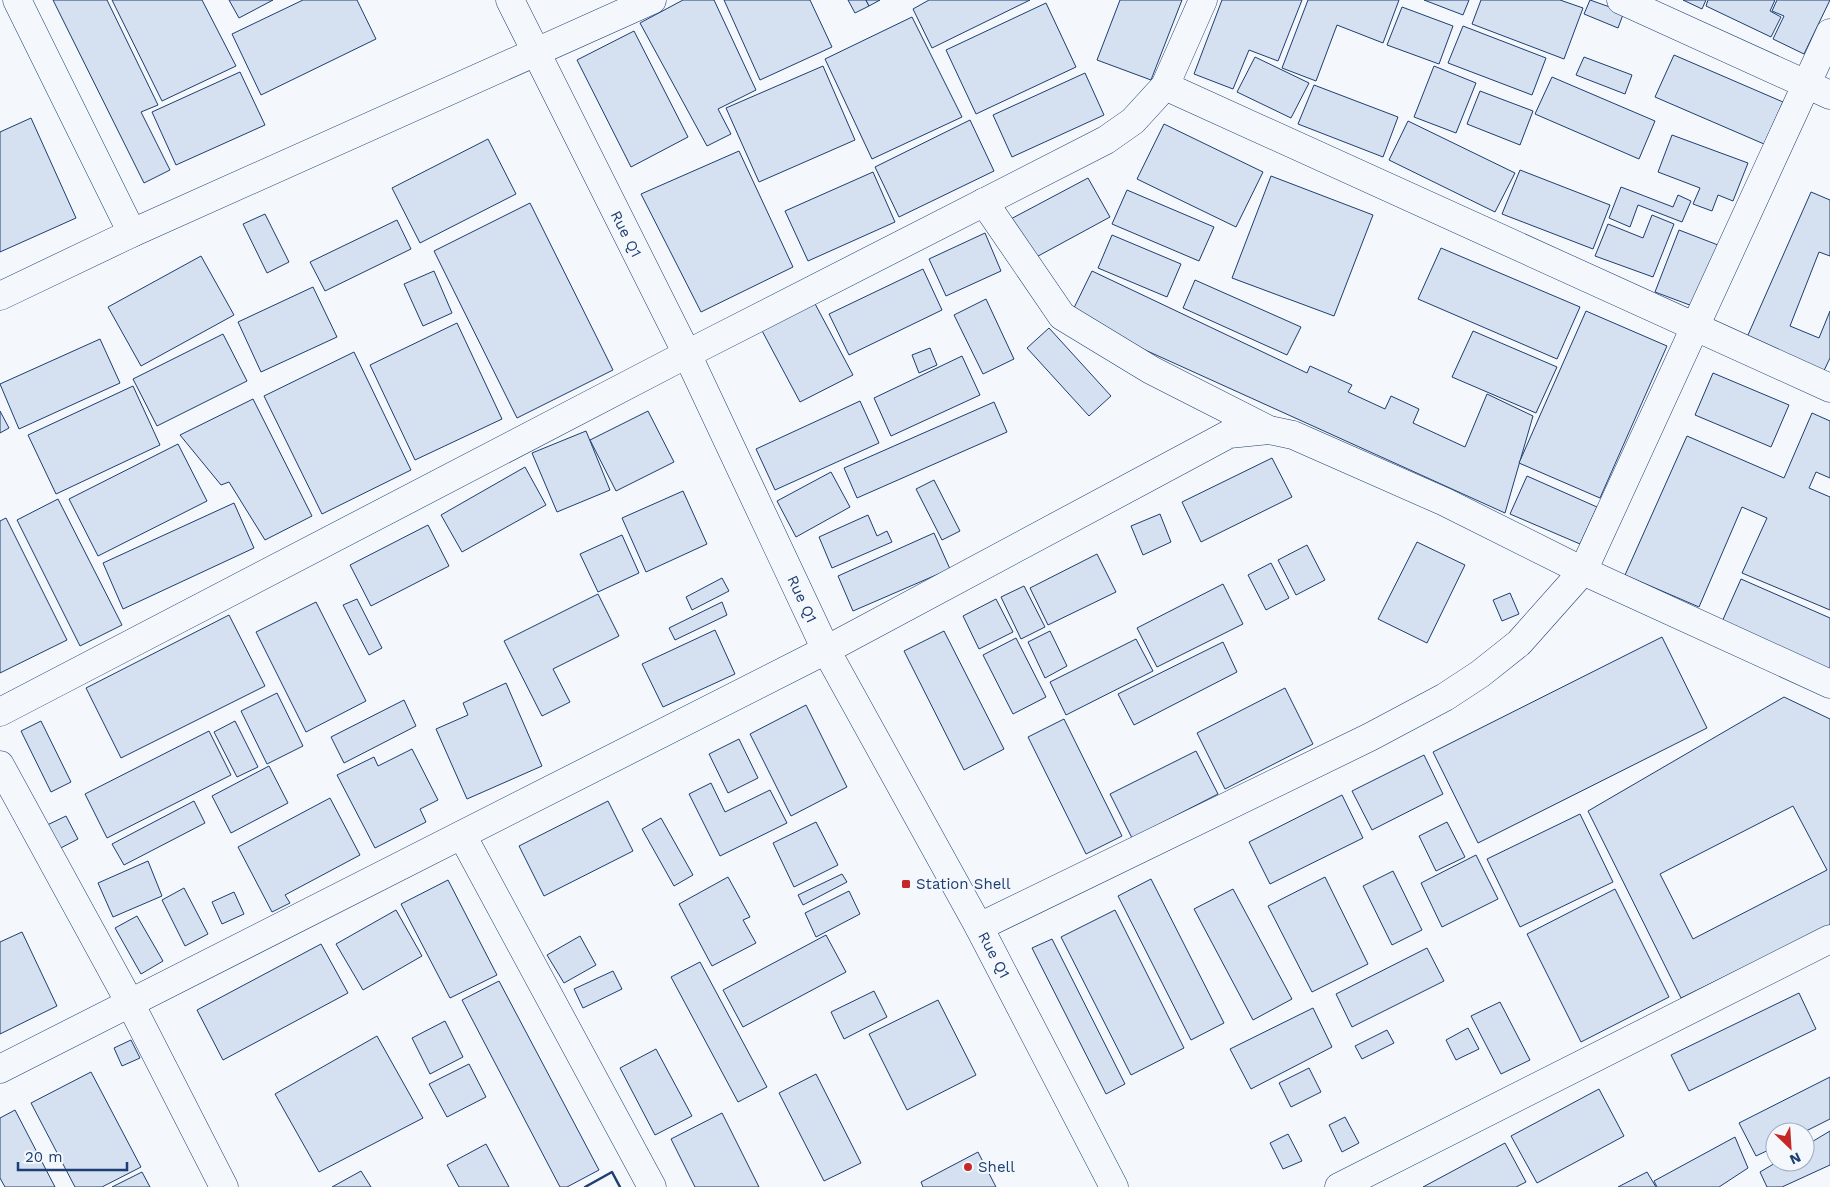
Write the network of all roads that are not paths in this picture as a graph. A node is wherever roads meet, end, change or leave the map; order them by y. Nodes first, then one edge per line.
1 (16, 0) edge
2 (510, 0) edge
3 (652, 0) edge
4 (1203, 0) edge
5 (1621, 0) edge
6 (1830, 33) edge
7 (535, 52) junction
8 (1164, 86) junction
9 (1818, 90) edge
10 (984, 202) junction
11 (132, 233) junction
12 (0, 296) edge
13 (1696, 328) junction
14 (687, 354) junction
15 (1830, 388) edge
16 (1269, 430) junction
17 (1583, 572) junction
18 (826, 650) junction
19 (1830, 684) edge
20 (0, 712) edge
21 (0, 765) edge
22 (462, 836) junction
23 (979, 927) junction
24 (1830, 939) edge
25 (130, 1003) junction
26 (0, 1069) edge
27 (224, 1187) edge
28 (652, 1187) edge
29 (1114, 1187) edge
30 (1339, 1187) edge

1 - 11 street
2 - 7 street, Rue Q1
3 - 7 street
4 - 8 street
5 - 9 street
6 - 9 street
7 - 11 street
7 - 14 street, Rue Q1
8 - 10 street
8 - 13 street
9 - 13 street
10 - 14 street
10 - 16 street
11 - 12 street
13 - 15 street
13 - 17 street
14 - 18 street, Rue Q1
14 - 20 street
16 - 17 street
16 - 18 street
17 - 19 street
17 - 23 street
18 - 22 street
18 - 23 street, Rue Q1
21 - 25 street
22 - 25 street
22 - 28 street
23 - 29 street, Rue Q1
24 - 30 street
25 - 26 street
25 - 27 street

